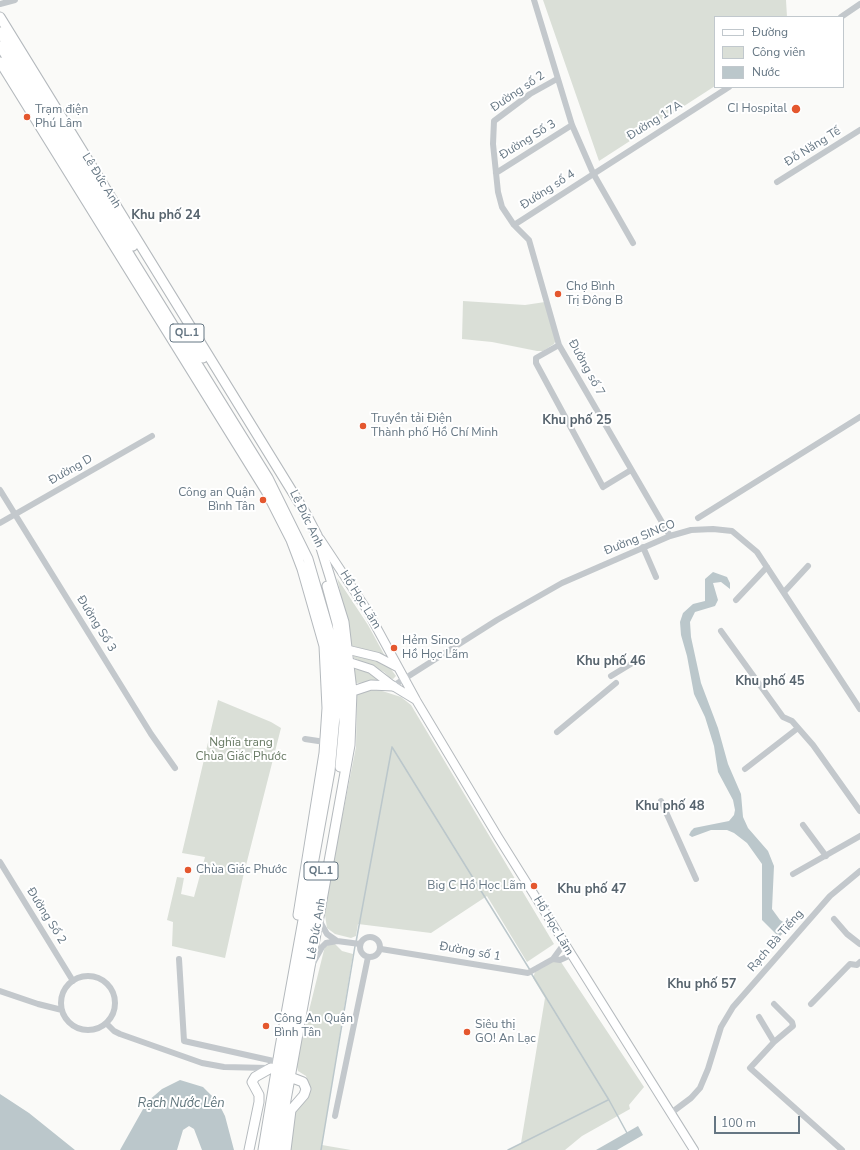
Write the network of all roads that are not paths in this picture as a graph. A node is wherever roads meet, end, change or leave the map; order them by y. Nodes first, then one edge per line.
1 (15, 0) edge
2 (534, 0) edge
3 (0, 4) edge
4 (860, 4) edge
5 (842, 16) edge
6 (0, 17) edge
7 (0, 32) edge
8 (0, 46) edge
9 (0, 62) edge
10 (557, 79) junction
11 (37, 86) junction
12 (727, 88) edge
13 (572, 125) junction
14 (860, 130) edge
15 (496, 173) junction
16 (593, 173) junction
17 (777, 182) dead end
18 (514, 225) junction
19 (633, 243) dead end
20 (560, 345) junction
21 (860, 417) edge
22 (152, 436) dead end
23 (631, 470) junction
24 (0, 490) edge
25 (15, 514) junction
26 (698, 518) dead end
27 (0, 523) edge
28 (308, 528) junction
29 (317, 536) junction
30 (670, 536) junction
31 (643, 548) junction
32 (808, 566) dead end
33 (767, 567) junction
34 (656, 577) dead end
35 (784, 592) junction
36 (736, 600) dead end
37 (722, 631) dead end
38 (336, 647) junction
39 (337, 659) junction
40 (634, 662) dead end
41 (398, 668) junction
42 (612, 676) dead end
43 (405, 677) junction
44 (616, 683) dead end
45 (392, 686) junction
46 (348, 692) junction
47 (416, 700) junction
48 (860, 709) edge
49 (798, 728) junction
50 (557, 732) dead end
51 (305, 739) dead end
52 (325, 742) junction
53 (175, 768) dead end
54 (744, 769) dead end
55 (661, 801) dead end
56 (860, 811) edge
57 (803, 825) dead end
58 (860, 836) edge
59 (826, 856) junction
60 (0, 862) edge
61 (860, 871) edge
62 (793, 874) dead end
63 (860, 875) edge
64 (696, 880) dead end
65 (318, 919) junction
66 (834, 919) dead end
67 (337, 941) junction
68 (360, 944) junction
69 (564, 944) junction
70 (860, 944) edge
71 (380, 949) junction
72 (570, 955) junction
73 (368, 957) junction
74 (179, 959) dead end
75 (553, 959) junction
76 (860, 962) edge
77 (311, 966) junction
78 (294, 969) junction
79 (73, 981) junction
80 (0, 991) edge
81 (774, 1004) dead end
82 (811, 1004) dead end
83 (62, 1010) junction
84 (759, 1017) dead end
85 (106, 1023) junction
86 (774, 1042) junction
87 (275, 1065) junction
88 (290, 1077) junction
89 (277, 1093) junction
90 (671, 1115) junction
91 (335, 1116) dead end
92 (249, 1150) edge
93 (257, 1150) edge
94 (263, 1150) edge
95 (270, 1150) edge
96 (277, 1150) edge
97 (286, 1150) edge
98 (694, 1150) edge
99 (842, 1150) edge

1 - 3 street
2 - 10 street
4 - 5 street
6 - 11 highway, Lê Đức Anh / QL.1
7 - 11 highway, Lê Đức Anh / QL.1
8 - 38 highway, Lê Đức Anh / QL.1
9 - 38 highway, Lê Đức Anh / QL.1
10 - 13 street
10 - 15 street, Đường số 2
11 - 28 highway, Lê Đức Anh / QL.1
11 - 29 highway, Lê Đức Anh / QL.1
12 - 16 street, Đường 17A
13 - 15 street, Đường Số 3
13 - 16 street
14 - 17 street, Đỗ Năng Tế
15 - 18 street, Đường số 7
16 - 18 street, Đường số 4
16 - 19 street
18 - 20 street, Đường số 7
20 - 23 street, Đường số 7
20 - 23 street
21 - 26 street
22 - 25 street, Đường D
23 - 30 street, Đường số 7
24 - 25 street, Đường Số 3
25 - 27 street, Đường D
25 - 53 street, Đường Số 3
28 - 29 highway
28 - 38 highway, Lê Đức Anh / QL.1
29 - 38 highway, Lê Đức Anh / QL.1
29 - 41 main road, Hồ Học Lãm
30 - 31 street, Đường SINCO
30 - 33 street, Đường SINCO
31 - 34 street
31 - 43 street, Đường SINCO
32 - 35 street
33 - 35 street, Đường SINCO
33 - 36 street
35 - 48 street, Đường SINCO
37 - 49 street
38 - 39 highway, Lê Đức Anh / QL.1
38 - 39 highway, Lê Đức Anh / QL.1
38 - 41 main road, Hồ Học Lãm
39 - 45 main road, Hồ Học Lãm
39 - 46 highway, Lê Đức Anh / QL.1
39 - 52 highway, Lê Đức Anh / QL.1
39 - 78 highway, Lê Đức Anh / QL.1
40 - 42 street
41 - 43 main road, Hồ Học Lãm
43 - 45 street, Đường SINCO
43 - 47 main road, Hồ Học Lãm
44 - 50 street
45 - 46 highway
45 - 47 main road, Hồ Học Lãm
46 - 65 highway, Lê Đức Anh / QL.1
46 - 89 highway, Lê Đức Anh / QL.1
47 - 69 main road, Hồ Học Lãm
49 - 54 street
49 - 56 street
51 - 52 street
52 - 78 highway, Lê Đức Anh / QL.1
55 - 64 street
57 - 59 street
58 - 59 street
59 - 62 street
60 - 79 street, Đường Số 2
61 - 90 street, Rạch Bà Tiếng
63 - 90 street, Rạch Bà Tiếng
65 - 67 street
65 - 77 highway, Lê Đức Anh / QL.1
66 - 70 street
67 - 68 street
67 - 77 street
68 - 71 street
68 - 73 street
69 - 72 main road, Hồ Học Lãm
69 - 75 street, Đường số 1
71 - 73 street
71 - 75 street, Đường số 1
72 - 75 street, Đường số 1
72 - 90 main road, Hồ Học Lãm
73 - 91 street
74 - 87 street
76 - 82 street
77 - 88 highway, Lê Đức Anh / QL.1
78 - 87 highway, Lê Đức Anh / QL.1
79 - 83 street
79 - 85 street
80 - 83 street
81 - 86 street
83 - 85 street
84 - 86 street
85 - 87 street
86 - 99 street
87 - 89 highway, Lê Đức Anh / QL.1
87 - 92 highway
88 - 89 highway, Lê Đức Anh / QL.1
88 - 97 highway
89 - 93 highway, QL.1
89 - 94 highway, QL.1
89 - 95 highway, QL.1
89 - 96 highway, QL.1
90 - 98 main road, Hồ Học Lãm

